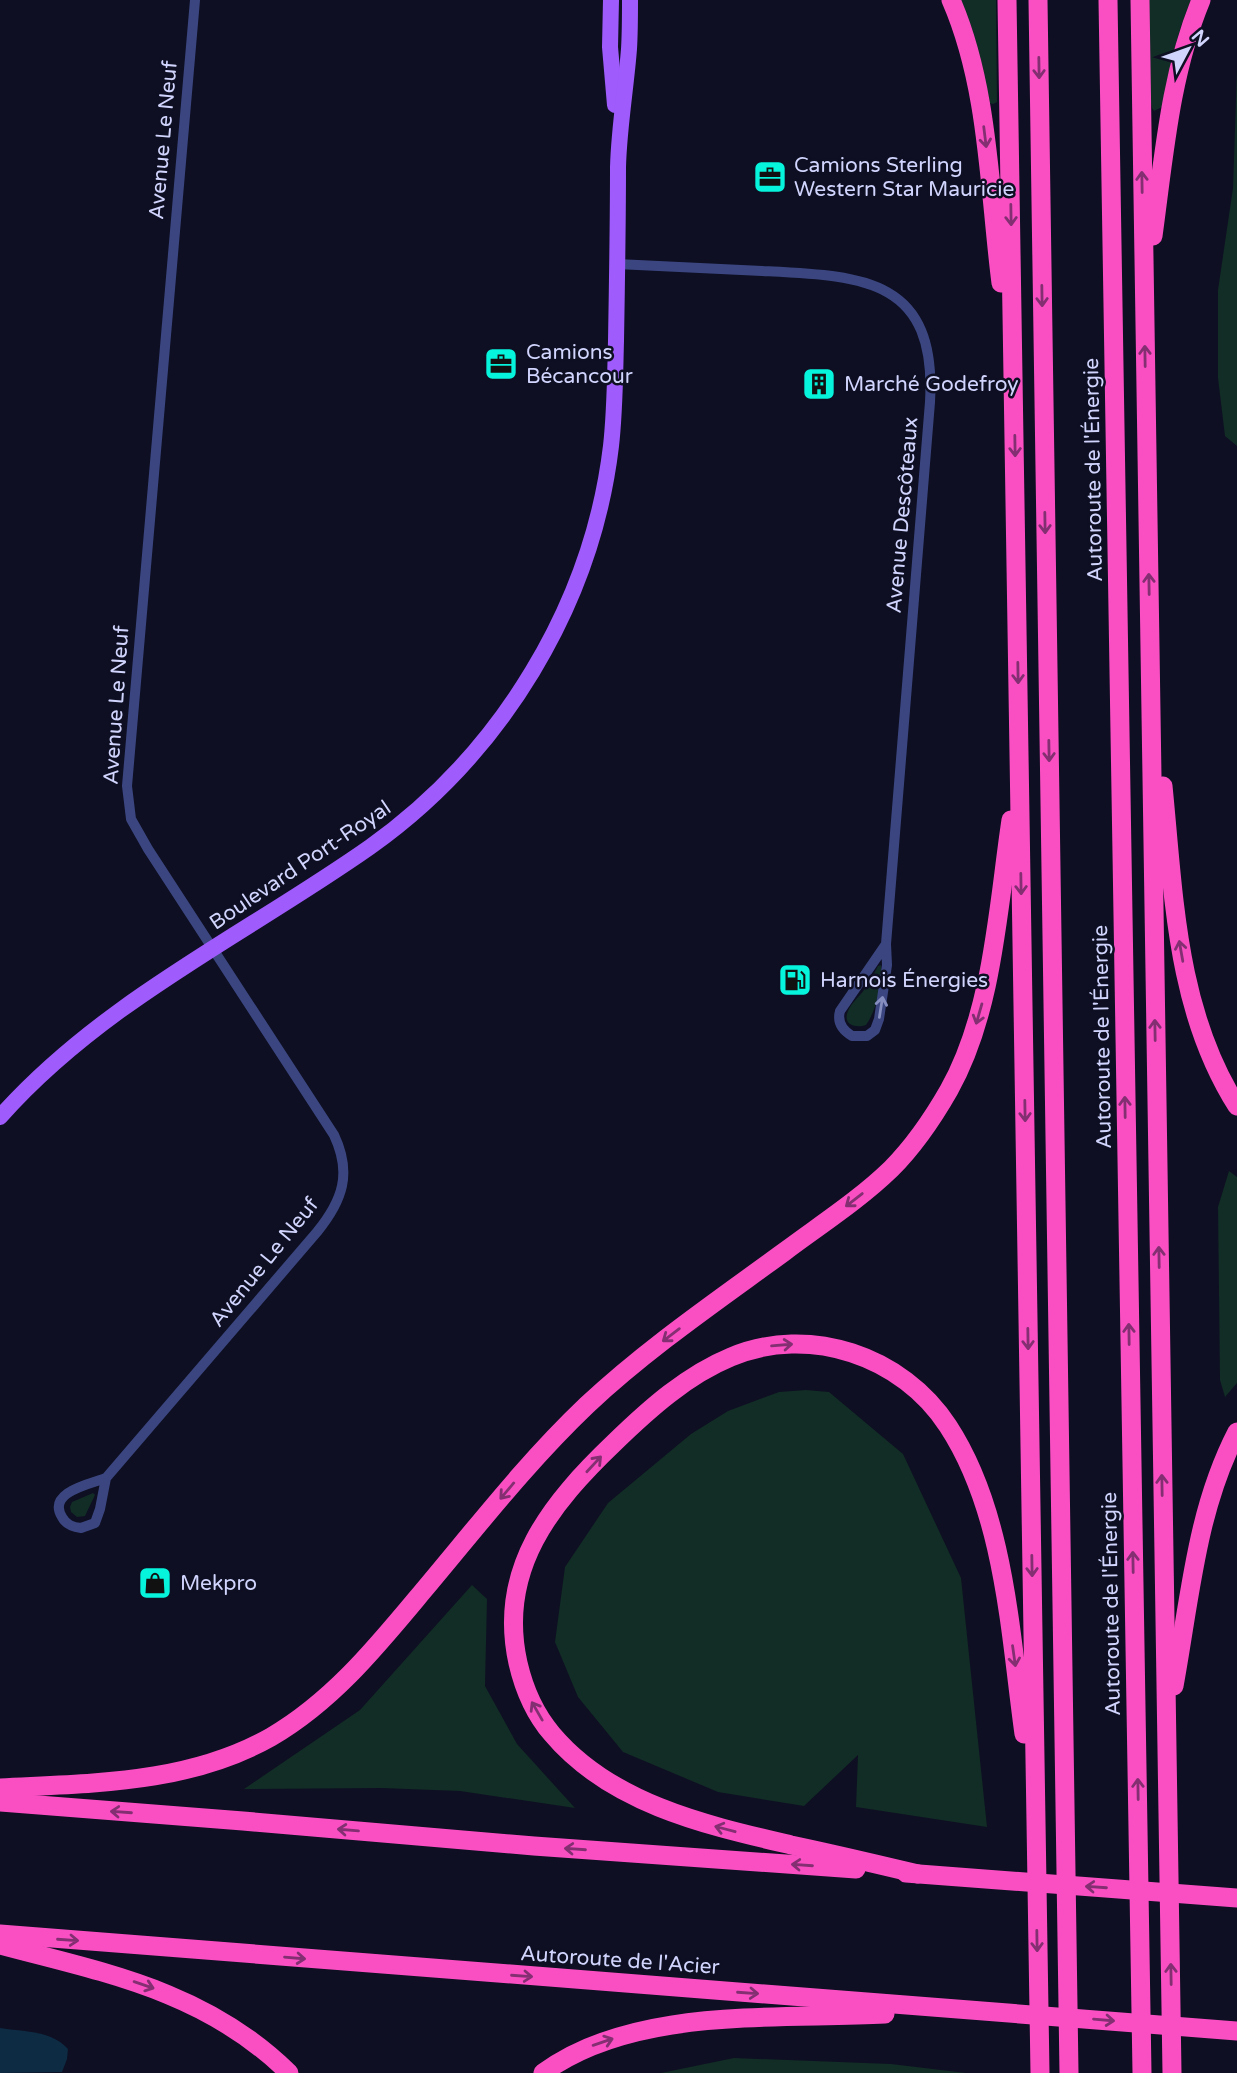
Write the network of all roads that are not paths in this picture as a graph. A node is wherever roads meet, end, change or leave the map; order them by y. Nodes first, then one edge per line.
1 (195, 0) edge
2 (611, 0) edge
3 (630, 0) edge
4 (951, 0) edge
5 (1007, 0) edge
6 (1038, 0) edge
7 (1108, 0) edge
8 (1140, 0) edge
9 (1200, 0) edge
10 (619, 142) junction
11 (617, 264) junction
12 (1144, 299) junction
13 (1014, 378) junction
14 (1150, 652) junction
15 (1019, 767) junction
16 (886, 944) junction
17 (213, 948) junction
18 (1237, 1106) edge
19 (0, 1117) edge
20 (1237, 1432) edge
21 (106, 1478) junction
22 (1166, 1725) junction
23 (0, 1788) edge
24 (0, 1802) edge
25 (1035, 1816) junction
26 (918, 1874) junction
27 (1237, 1898) edge
28 (0, 1934) edge
29 (0, 1945) edge
30 (962, 2009) junction
31 (1237, 2031) edge
32 (1040, 2065) edge
33 (1069, 2066) edge
34 (1142, 2069) edge
35 (1172, 2070) edge
36 (289, 2073) edge
37 (543, 2073) edge

1 - 17 street, Avenue Le Neuf
2 - 10 main road, Boulevard Port-Royal
3 - 10 main road, Boulevard Port-Royal
4 -> 13 highway
5 -> 13 highway
6 -> 33 highway
34 -> 7 highway, Autoroute de l'Énergie
12 -> 8 highway
9 - 12 highway
10 - 11 main road, Boulevard Port-Royal
11 - 16 street, Avenue Descôteaux
11 - 17 main road, Boulevard Port-Royal
14 -> 12 highway
13 -> 15 highway
18 -> 14 highway
22 -> 14 highway
15 -> 23 highway
15 -> 25 highway
16 -> 16 street, Avenue Descôteaux
17 - 19 main road, Boulevard Port-Royal
17 - 21 street, Avenue Le Neuf
20 - 22 highway
21 - 21 street, Avenue Le Neuf
35 -> 22 highway
26 -> 24 highway
26 -> 25 highway
25 -> 32 highway
27 -> 26 highway
28 -> 30 highway, Autoroute de l'Acier
29 -> 36 highway
30 -> 31 highway, Autoroute de l'Acier
37 -> 30 highway

